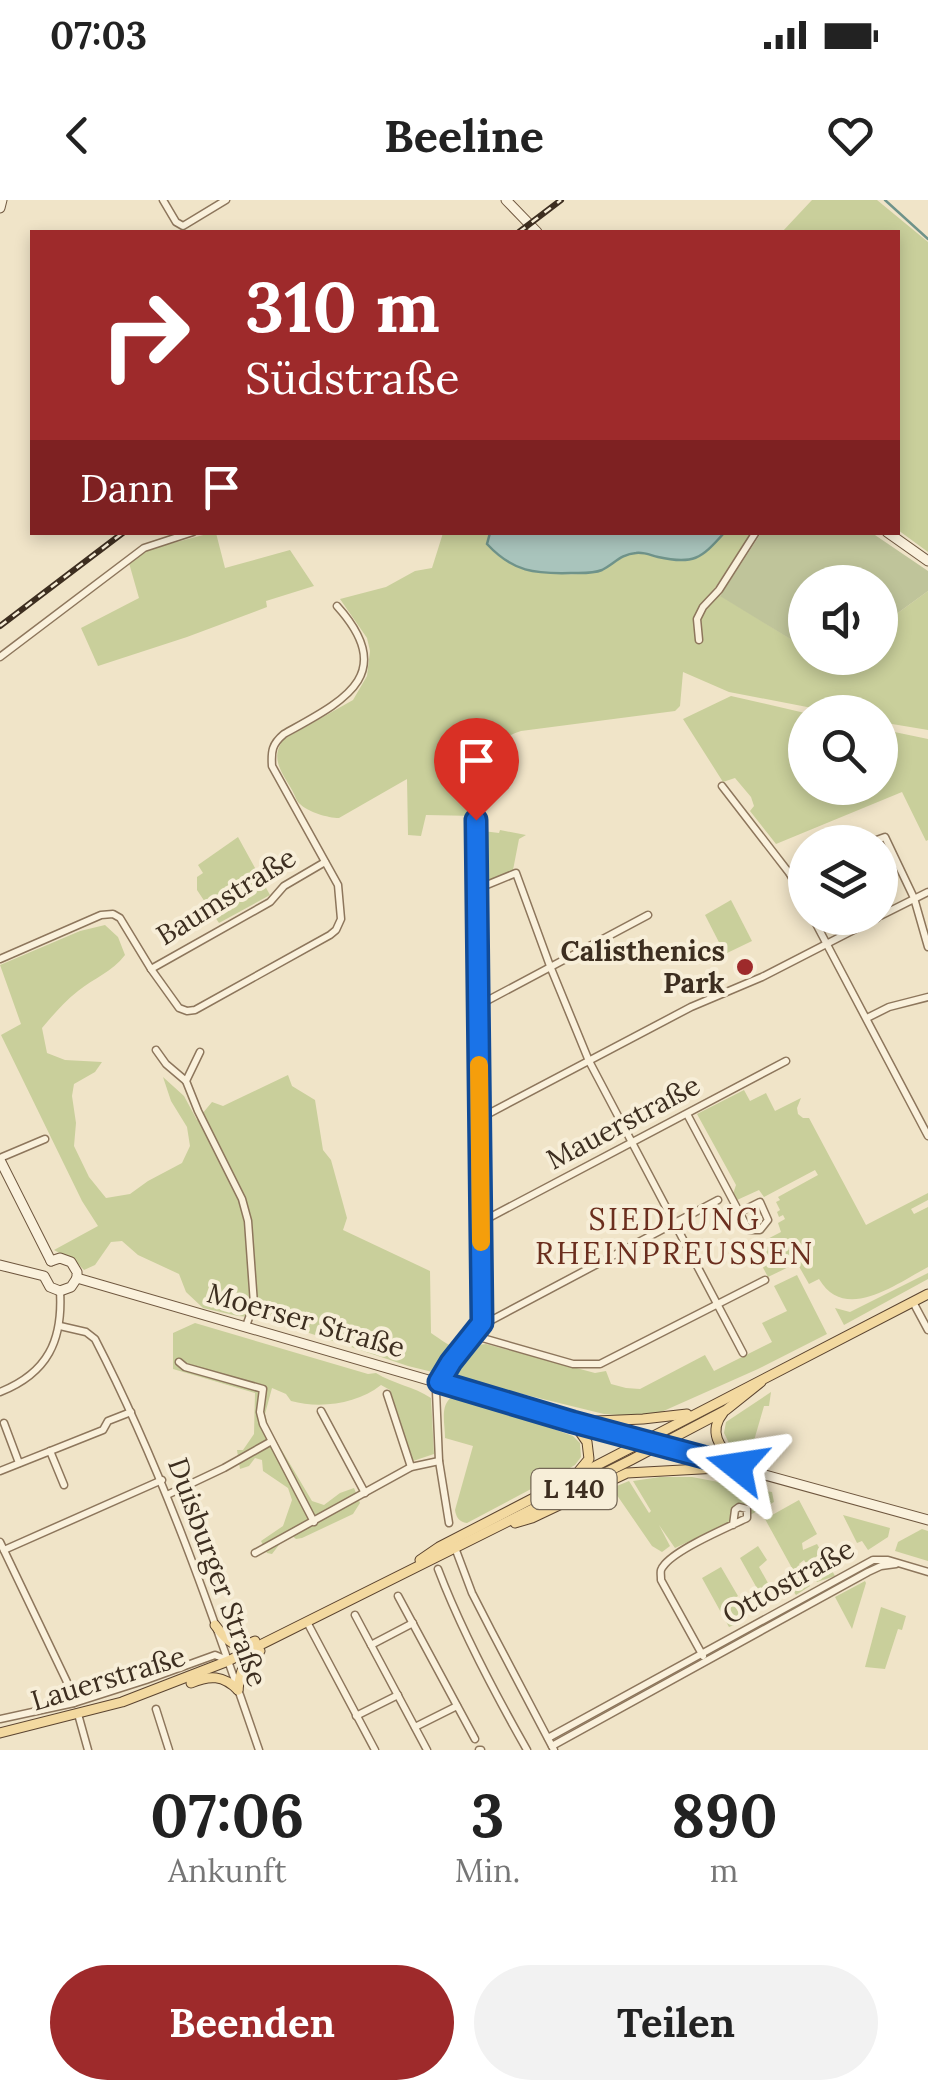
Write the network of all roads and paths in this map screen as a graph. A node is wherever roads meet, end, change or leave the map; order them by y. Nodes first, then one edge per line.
1 (2, 200) edge
2 (163, 200) edge
3 (226, 200) edge
4 (506, 200) edge
5 (0, 208) edge
6 (535, 230) edge
7 (184, 535) edge
8 (754, 535) edge
9 (891, 535) edge
10 (928, 561) edge
11 (337, 606) dead end
12 (699, 640) dead end
13 (0, 657) edge
14 (722, 786) dead end
15 (476, 816) dead end
16 (325, 862) junction
17 (898, 863) edge
18 (788, 871) edge
19 (477, 889) junction
20 (928, 892) edge
21 (914, 898) junction
22 (898, 907) edge
23 (648, 915) dead end
24 (821, 935) edge
25 (844, 935) edge
26 (826, 944) junction
27 (928, 947) edge
28 (0, 959) edge
29 (550, 966) junction
30 (151, 969) junction
31 (928, 997) edge
32 (479, 1005) junction
33 (867, 1018) junction
34 (156, 1050) dead end
35 (200, 1052) dead end
36 (589, 1061) junction
37 (786, 1062) dead end
38 (186, 1081) junction
39 (480, 1114) junction
40 (687, 1114) junction
41 (928, 1136) edge
42 (44, 1138) dead end
43 (632, 1142) junction
44 (0, 1159) edge
45 (718, 1200) dead end
46 (740, 1212) junction
47 (481, 1222) junction
48 (675, 1224) junction
49 (51, 1261) junction
50 (0, 1264) edge
51 (44, 1276) junction
52 (77, 1278) junction
53 (765, 1280) dead end
54 (60, 1291) junction
55 (928, 1294) edge
56 (913, 1302) junction
57 (717, 1305) junction
58 (482, 1323) junction
59 (60, 1326) junction
60 (246, 1326) junction
61 (928, 1330) edge
62 (472, 1335) junction
63 (743, 1354) dead end
64 (179, 1362) dead end
65 (439, 1382) junction
66 (760, 1382) junction
67 (0, 1392) edge
68 (387, 1394) dead end
69 (726, 1410) junction
70 (321, 1411) dead end
71 (131, 1412) junction
72 (695, 1413) junction
73 (573, 1422) junction
74 (4, 1423) dead end
75 (642, 1440) junction
76 (270, 1442) junction
77 (659, 1445) junction
78 (50, 1452) junction
79 (439, 1461) junction
80 (19, 1464) junction
81 (737, 1466) junction
82 (411, 1467) junction
83 (0, 1471) edge
84 (162, 1480) junction
85 (566, 1482) junction
86 (64, 1485) dead end
87 (364, 1493) junction
88 (167, 1495) junction
89 (928, 1520) edge
90 (314, 1522) junction
91 (450, 1524) dead end
92 (732, 1525) dead end
93 (488, 1532) junction
94 (0, 1542) edge
95 (454, 1544) junction
96 (4, 1550) junction
97 (256, 1553) dead end
98 (438, 1569) dead end
99 (928, 1572) edge
100 (398, 1596) dead end
101 (355, 1616) dead end
102 (307, 1622) junction
103 (413, 1623) junction
104 (215, 1625) junction
105 (290, 1630) junction
106 (371, 1645) junction
107 (214, 1655) junction
108 (703, 1658) junction
109 (228, 1660) junction
110 (164, 1687) junction
111 (238, 1690) junction
112 (398, 1695) junction
113 (74, 1703) junction
114 (457, 1706) junction
115 (156, 1709) dead end
116 (78, 1714) junction
117 (356, 1716) junction
118 (0, 1718) edge
119 (415, 1727) junction
120 (0, 1733) edge
121 (548, 1738) junction
122 (478, 1746) edge
123 (553, 1748) edge
124 (88, 1750) edge
125 (170, 1750) edge
126 (259, 1750) edge
127 (374, 1750) edge
128 (427, 1750) edge
129 (526, 1750) edge

1 - 5 main road
2 - 3 street
4 - 6 main road
7 - 13 street
8 - 12 street
9 - 10 main road
11 - 16 street, Baumstraße
14 - 18 street
15 - 19 street
16 - 30 street, Baumstraße
16 - 30 street, Baumstraße
17 - 21 street
19 - 29 street
19 - 32 street
20 - 21 street
21 - 22 street
21 - 27 street
23 - 29 street
24 - 26 street
25 - 26 street
26 - 33 street
26 - 36 street
28 - 30 street, Baumstraße
29 - 32 street
29 - 36 street
31 - 33 street
32 - 39 street
33 - 41 street
34 - 38 street
35 - 38 street
36 - 39 street
36 - 43 street
37 - 40 street, Mauerstraße
38 - 60 street
39 - 47 street
40 - 43 street, Mauerstraße
40 - 46 street
42 - 44 street
43 - 47 street, Mauerstraße
43 - 48 street
44 - 49 main road
45 - 48 street
46 - 46 street
47 - 58 street
48 - 57 street
48 - 58 street
49 - 51 main road
49 - 52 main road, Moerser Straße
50 - 51 main road
51 - 54 main road
52 - 54 main road
52 - 60 main road, Moerser Straße
53 - 57 street
54 - 59 street
55 - 56 main road, L 140
56 - 61 street
56 - 66 main road, L 140
57 - 62 street
57 - 63 street
58 - 62 street
59 - 67 street
59 - 71 street, Duisburger Straße
60 - 65 main road, Moerser Straße
62 - 65 street
64 - 76 street
65 - 73 main road, Moerser Straße
65 - 79 street
66 - 69 main road, L 140
66 - 72 main road, L 140
68 - 82 street
69 - 77 main road, L 140
69 - 81 main road
70 - 87 street
71 - 78 street
71 - 84 street, Duisburger Straße
72 - 73 main road
72 - 75 main road, L 140
73 - 75 main road, Moerser Straße
73 - 85 main road
74 - 80 street
75 - 77 main road, Moerser Straße
75 - 85 main road, Lauerstraße / L 140
76 - 88 street
76 - 90 street
77 - 81 main road, Moerser Straße
77 - 93 main road, Lauerstraße / L 140
78 - 80 street
78 - 86 street
79 - 82 street
79 - 91 street
80 - 83 street
81 - 89 main road, Moerser Straße
81 - 93 main road
82 - 87 street
84 - 88 street, Duisburger Straße
84 - 96 street
85 - 95 main road, Lauerstraße / L 140
87 - 90 street
88 - 104 street, Duisburger Straße
90 - 97 street
92 - 108 street, Ottostraße
93 - 95 main road, Lauerstraße / L 140
94 - 96 street
95 - 102 main road, Lauerstraße / L 140
95 - 121 street
96 - 113 street
98 - 129 street
99 - 108 street, Ottostraße
100 - 103 street
101 - 106 street
102 - 105 main road, Lauerstraße / L 140
102 - 117 street
103 - 106 street
103 - 114 street
104 - 105 main road
104 - 107 street, Lauerstraße
104 - 109 street, Duisburger Straße
105 - 109 main road, Lauerstraße / L 140
105 - 111 main road
106 - 112 street
107 - 109 street, Lauerstraße
107 - 113 street, Lauerstraße
108 - 121 street, Ottostraße
108 - 123 street, Ottostraße
109 - 110 main road, Lauerstraße / L 140
109 - 111 street, Duisburger Straße
110 - 111 main road
110 - 116 main road, Lauerstraße / L 140
111 - 126 street, Duisburger Straße
112 - 117 street
112 - 119 street
113 - 118 street, Lauerstraße
114 - 119 street
114 - 122 street
115 - 125 street
116 - 120 main road, Lauerstraße / L 140
116 - 124 street
117 - 127 street
119 - 128 street
121 - 123 street

